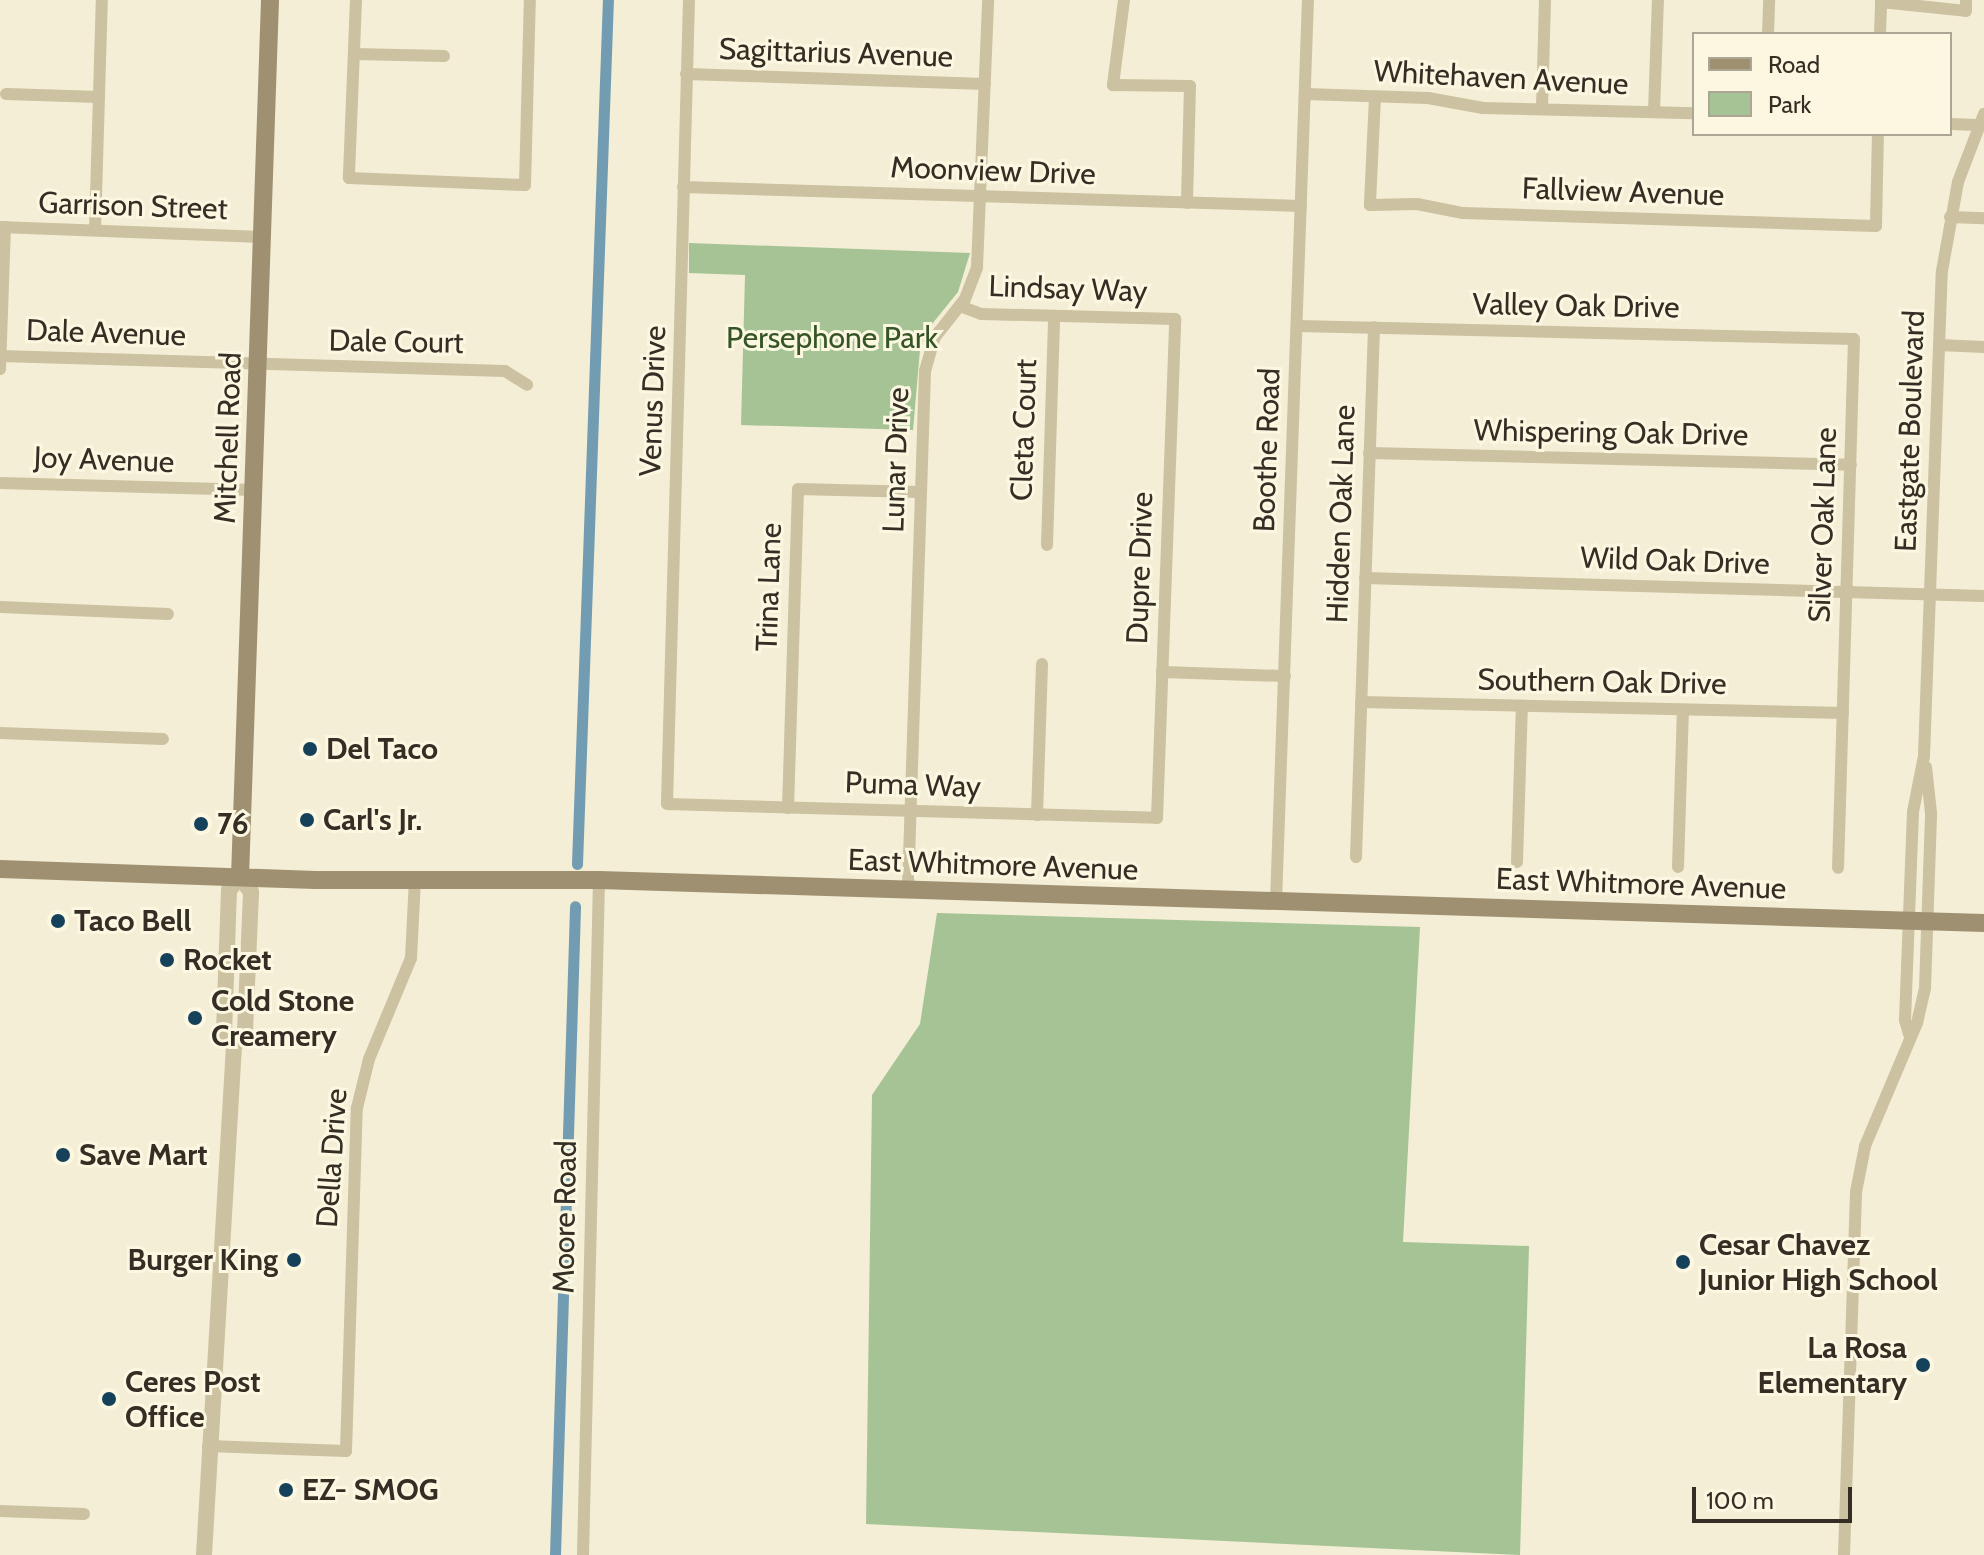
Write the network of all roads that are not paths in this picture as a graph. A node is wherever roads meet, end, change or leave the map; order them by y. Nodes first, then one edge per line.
1 (102, 0) edge
2 (270, 0) edge
3 (356, 0) edge
4 (530, 0) edge
5 (689, 0) edge
6 (988, 0) edge
7 (1124, 0) edge
8 (1308, 0) edge
9 (1545, 0) edge
10 (1658, 0) edge
11 (1769, 0) edge
12 (1966, 5) edge
13 (1768, 32) edge
14 (1880, 32) edge
15 (354, 54) junction
16 (444, 56) dead end
17 (686, 74) junction
18 (985, 84) junction
19 (6, 94) dead end
20 (1305, 94) junction
21 (99, 97) junction
22 (1375, 97) junction
23 (1542, 108) junction
24 (1654, 112) junction
25 (1692, 113) edge
26 (1981, 119) edge
27 (1952, 124) edge
28 (1878, 136) edge
29 (683, 187) junction
30 (981, 197) junction
31 (1187, 203) junction
32 (1301, 206) junction
33 (1950, 217) junction
34 (1984, 218) edge
35 (2, 227) edge
36 (95, 230) junction
37 (263, 237) junction
38 (960, 306) junction
39 (1054, 316) junction
40 (1175, 319) joint
41 (1297, 326) junction
42 (1374, 327) junction
43 (1854, 339) joint
44 (1939, 345) junction
45 (1984, 347) edge
46 (0, 356) edge
47 (259, 364) junction
48 (0, 369) edge
49 (527, 385) dead end
50 (1369, 453) junction
51 (1851, 465) junction
52 (0, 483) edge
53 (255, 490) junction
54 (920, 492) junction
55 (1047, 545) dead end
56 (1365, 578) junction
57 (1847, 592) junction
58 (1931, 594) junction
59 (1984, 596) edge
60 (0, 607) edge
61 (168, 614) dead end
62 (1042, 664) dead end
63 (1162, 672) junction
64 (1285, 676) junction
65 (1361, 702) junction
66 (1522, 706) junction
67 (1683, 710) junction
68 (1843, 713) junction
69 (0, 733) edge
70 (163, 739) dead end
71 (667, 804) joint
72 (788, 808) junction
73 (910, 811) junction
74 (1037, 815) junction
75 (1157, 818) joint
76 (1356, 857) dead end
77 (1517, 862) dead end
78 (1678, 867) dead end
79 (1838, 868) dead end
80 (0, 869) edge
81 (240, 877) junction
82 (415, 878) junction
83 (599, 880) junction
84 (908, 889) junction
85 (1276, 902) junction
86 (1919, 921) junction
87 (1984, 923) edge
88 (208, 1446) junction
89 (0, 1511) edge
90 (84, 1514) dead end
91 (204, 1555) edge
92 (583, 1555) edge
93 (1844, 1555) edge

1 - 21 street
2 - 37 main road, Mitchell Road
3 - 15 street
4 - 15 street
5 - 17 street, Venus Drive
6 - 18 street, Lunar Drive
7 - 31 street
8 - 20 street, Boothe Road
9 - 23 street
10 - 24 street
11 - 13 street
12 - 14 street
15 - 16 street
17 - 18 street, Sagittarius Avenue
17 - 29 street, Venus Drive
18 - 30 street, Lunar Drive
19 - 21 street
20 - 22 street, Whitehaven Avenue
20 - 32 street, Boothe Road
21 - 36 street
22 - 23 street, Whitehaven Avenue
22 - 28 street, Fallview Avenue
23 - 24 street, Whitehaven Avenue
24 - 25 street, Whitehaven Avenue
26 - 27 street
26 - 33 street, Eastgate Boulevard
29 - 30 street, Moonview Drive
29 - 71 street, Venus Drive
30 - 31 street, Moonview Drive
30 - 38 street, Lunar Drive
31 - 32 street, Moonview Drive
32 - 41 street, Boothe Road
33 - 34 street
33 - 44 street, Eastgate Boulevard
35 - 36 street, Garrison Street
35 - 46 street
36 - 37 street, Garrison Street
37 - 47 main road, Mitchell Road
38 - 39 street, Lindsay Way
38 - 54 street, Lunar Drive
39 - 40 street, Lindsay Way
39 - 55 street, Cleta Court
40 - 63 street, Dupre Drive
41 - 42 street, Valley Oak Drive
41 - 64 street, Boothe Road
42 - 43 street, Valley Oak Drive
42 - 50 street, Hidden Oak Lane
43 - 51 street, Silver Oak Lane
44 - 45 street
44 - 58 street, Eastgate Boulevard
46 - 47 street, Dale Avenue
46 - 48 street
47 - 49 street, Dale Court
47 - 53 main road, Mitchell Road
50 - 51 street, Whispering Oak Drive
50 - 56 street, Hidden Oak Lane
51 - 57 street, Silver Oak Lane
52 - 53 street, Joy Avenue
53 - 81 main road, Mitchell Road
54 - 72 street, Trina Lane
54 - 73 street, Lunar Drive
56 - 57 street, Wild Oak Drive
56 - 65 street, Hidden Oak Lane
57 - 58 street, Wild Oak Drive
57 - 68 street, Silver Oak Lane
58 - 59 street, Wild Oak Drive
58 - 86 street, Eastgate Boulevard
60 - 61 street
62 - 74 street
63 - 64 street
63 - 75 street, Dupre Drive
64 - 85 street, Boothe Road
65 - 66 street, Southern Oak Drive
65 - 76 street, Hidden Oak Lane
66 - 67 street, Southern Oak Drive
66 - 77 street
67 - 68 street, Southern Oak Drive
67 - 78 street
68 - 79 street, Silver Oak Lane
69 - 70 street
71 - 72 street, Puma Way
72 - 73 street, Puma Way
73 - 74 street, Puma Way
73 - 84 street, Lunar Drive
74 - 75 street, Puma Way
80 - 81 main road, East Whitmore Avenue
81 - 82 main road, East Whitmore Avenue
81 - 88 street, Mitchell Road
82 - 83 main road, East Whitmore Avenue
82 - 88 street, Della Drive
83 - 84 main road, East Whitmore Avenue
83 - 92 street, Moore Road
84 - 85 main road, East Whitmore Avenue
85 - 86 main road, East Whitmore Avenue
86 - 87 main road, East Whitmore Avenue
86 - 93 street, Eastgate Boulevard
88 - 91 street, Mitchell Road
89 - 90 street

